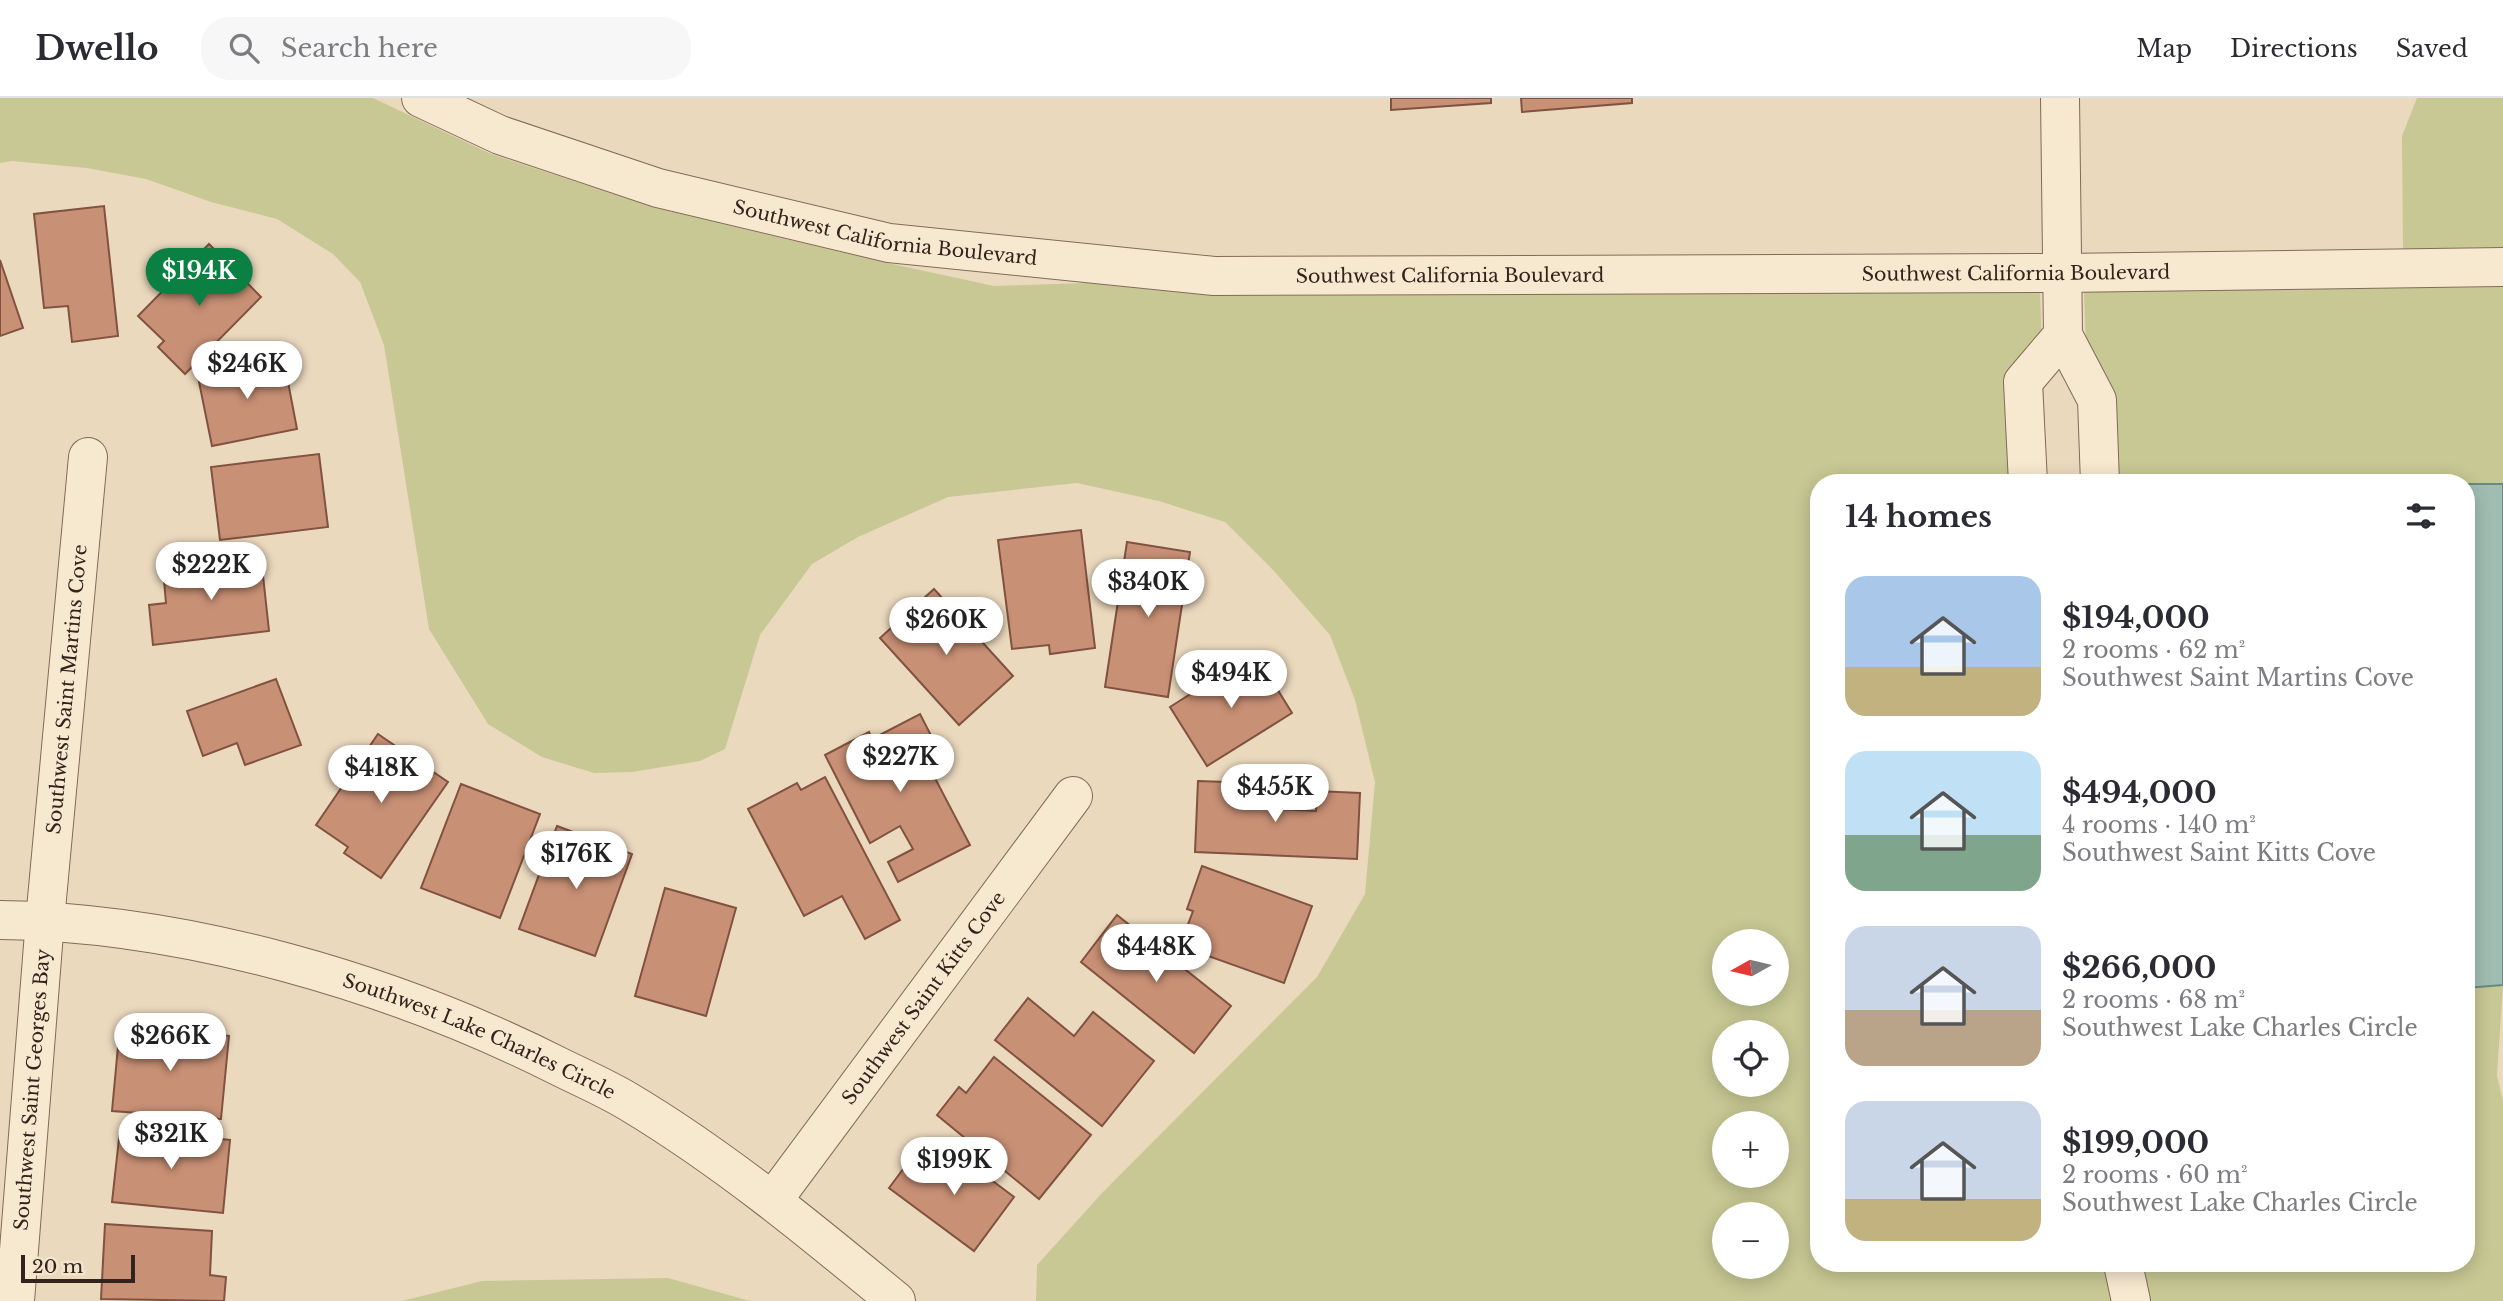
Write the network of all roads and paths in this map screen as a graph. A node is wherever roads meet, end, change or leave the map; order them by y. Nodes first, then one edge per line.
1 (421, 98) edge
2 (2060, 98) edge
3 (2503, 267) edge
4 (2061, 273) junction
5 (2063, 335) junction
6 (88, 457) dead end
7 (2028, 474) edge
8 (2100, 474) edge
9 (1073, 796) dead end
10 (0, 920) edge
11 (45, 920) junction
12 (773, 1200) junction
13 (2125, 1272) edge
14 (15, 1301) edge
15 (896, 1301) edge
16 (2131, 1301) edge

1 - 4 street, Southwest California Boulevard
2 - 4 street
3 - 4 street, Southwest California Boulevard
4 - 5 street
5 - 7 street
5 - 8 street
6 - 11 street, Southwest Saint Martins Cove
9 - 12 street, Southwest Saint Kitts Cove
10 - 11 street, Southwest Lake Charles Circle
11 - 12 street, Southwest Lake Charles Circle
11 - 14 street, Southwest Saint Georges Bay
12 - 15 street, Southwest Lake Charles Circle
13 - 16 street

